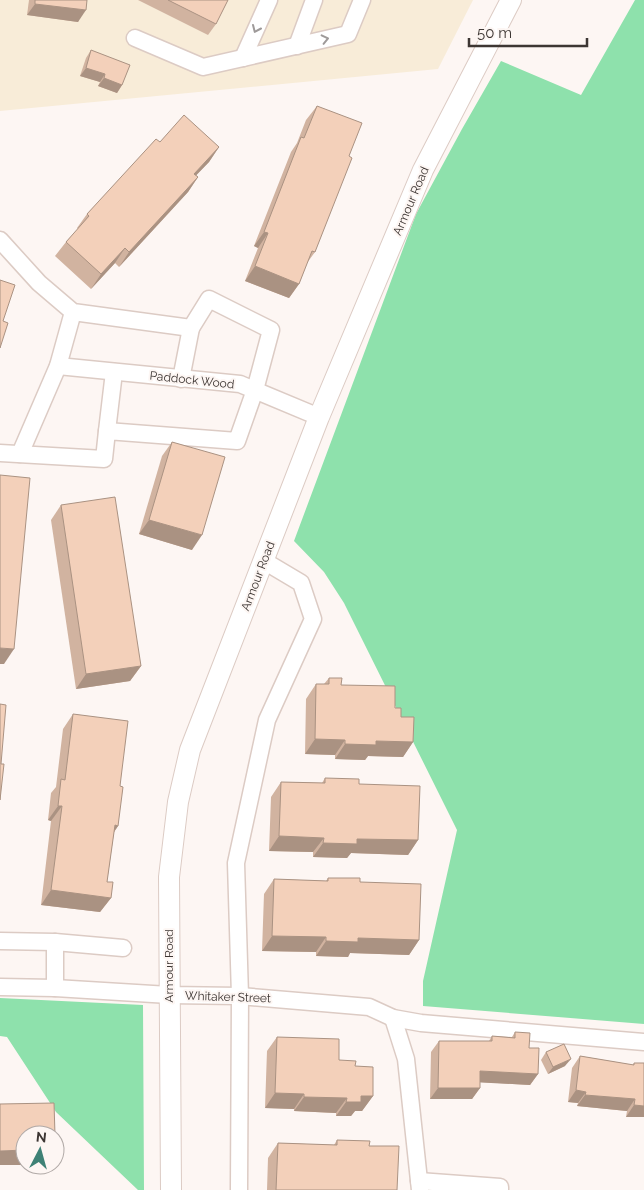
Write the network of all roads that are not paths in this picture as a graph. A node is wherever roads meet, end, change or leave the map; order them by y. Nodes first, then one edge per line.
1 (268, 0) edge
2 (314, 0) edge
3 (362, 0) edge
4 (511, 0) edge
5 (135, 38) dead end
6 (297, 46) junction
7 (243, 58) junction
8 (0, 240) edge
9 (73, 312) junction
10 (191, 328) junction
11 (58, 366) junction
12 (114, 372) junction
13 (180, 379) junction
14 (254, 390) junction
15 (319, 417) junction
16 (107, 431) junction
17 (0, 453) edge
18 (20, 454) junction
19 (264, 561) junction
20 (0, 941) edge
21 (54, 942) junction
22 (123, 948) dead end
23 (0, 986) edge
24 (55, 988) junction
25 (169, 996) junction
26 (240, 996) junction
27 (393, 1018) junction
28 (644, 1042) edge
29 (419, 1185) edge
30 (171, 1190) edge
31 (239, 1190) edge
32 (500, 1190) edge

1 -> 7 street
2 - 6 street
6 -> 3 street
4 - 15 main road, Armour Road
5 - 7 street
6 - 7 street
8 - 9 street
9 - 10 street
9 - 11 street
10 - 13 street
10 - 14 street
11 - 12 street, Paddock Wood
11 - 18 street
12 - 13 street, Paddock Wood
12 - 16 street
13 - 14 street, Paddock Wood
14 - 15 street, Paddock Wood
14 - 16 street
15 - 19 main road, Armour Road
16 - 18 street
17 - 18 street
19 - 25 main road, Armour Road
19 - 26 street
20 - 21 street
21 - 22 street
21 - 24 street
23 - 24 street, Whitaker Street
24 - 25 street, Whitaker Street
25 - 26 street, Whitaker Street
25 - 30 main road, Armour Road
26 - 27 street, Whitaker Street
26 - 31 street
27 - 28 street, Whitaker Street
27 - 29 street
29 - 32 street

